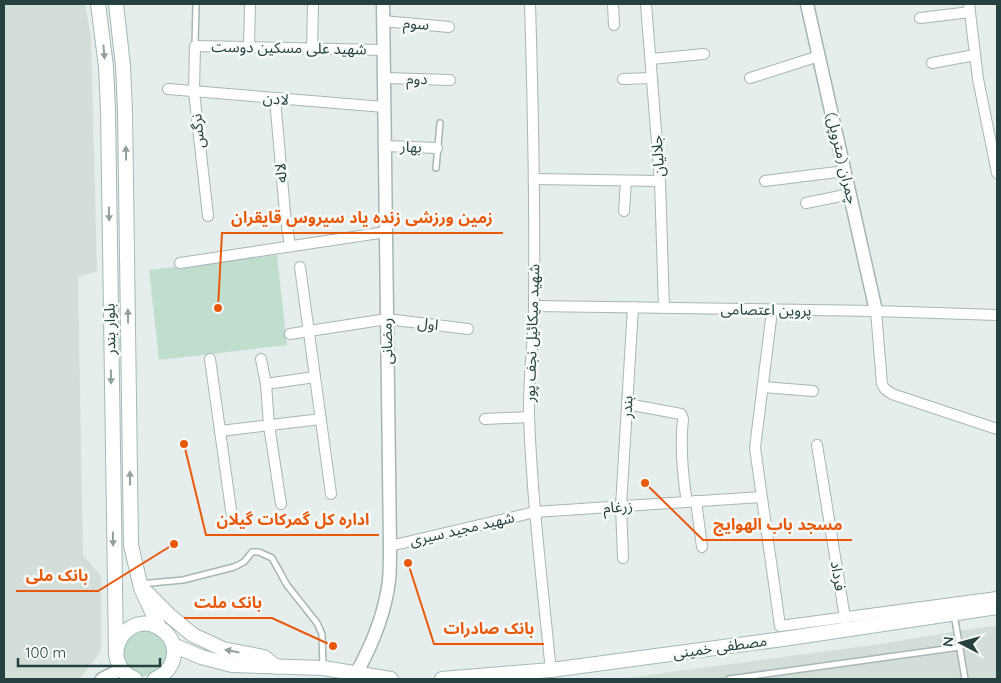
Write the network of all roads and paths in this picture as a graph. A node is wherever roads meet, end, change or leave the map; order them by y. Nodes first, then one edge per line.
1 (98, 4) edge
2 (116, 4) edge
3 (196, 4) edge
4 (250, 4) edge
5 (382, 4) edge
6 (530, 4) edge
7 (613, 4) edge
8 (646, 4) edge
9 (807, 4) edge
10 (313, 5) edge
11 (969, 8) edge
12 (920, 18) dead end
13 (383, 22) junction
14 (614, 25) dead end
15 (449, 27) dead end
16 (195, 46) junction
17 (249, 48) junction
18 (312, 49) junction
19 (383, 50) junction
20 (704, 54) dead end
21 (975, 54) junction
22 (819, 56) junction
23 (651, 59) junction
24 (932, 63) dead end
25 (384, 78) junction
26 (652, 78) junction
27 (750, 78) dead end
28 (623, 79) dead end
29 (450, 80) dead end
30 (168, 89) dead end
31 (194, 92) junction
32 (275, 99) junction
33 (384, 107) junction
34 (440, 123) dead end
35 (385, 146) junction
36 (437, 148) junction
37 (436, 168) dead end
38 (845, 171) junction
39 (997, 173) edge
40 (535, 179) junction
41 (626, 181) junction
42 (765, 181) dead end
43 (660, 182) junction
44 (850, 194) junction
45 (806, 203) dead end
46 (624, 211) dead end
47 (208, 216) dead end
48 (386, 232) junction
49 (290, 246) junction
50 (180, 263) dead end
51 (300, 267) dead end
52 (110, 287) junction
53 (127, 287) junction
54 (534, 306) junction
55 (633, 308) junction
56 (664, 308) junction
57 (772, 311) junction
58 (876, 312) junction
59 (997, 315) edge
60 (387, 319) junction
61 (468, 329) dead end
62 (308, 331) junction
63 (290, 334) dead end
64 (210, 359) dead end
65 (262, 359) dead end
66 (315, 377) junction
67 (266, 384) junction
68 (764, 387) junction
69 (814, 391) dead end
70 (627, 404) junction
71 (529, 417) junction
72 (321, 419) junction
73 (485, 419) dead end
74 (269, 425) junction
75 (997, 430) edge
76 (220, 431) junction
77 (817, 446) dead end
78 (331, 494) dead end
79 (761, 497) junction
80 (692, 502) junction
81 (282, 504) dead end
82 (621, 506) junction
83 (535, 512) junction
84 (232, 517) dead end
85 (390, 546) junction
86 (702, 547) dead end
87 (623, 558) dead end
88 (141, 586) junction
89 (997, 597) edge
90 (997, 608) edge
91 (997, 614) edge
92 (845, 618) junction
93 (955, 620) junction
94 (159, 627) junction
95 (173, 644) junction
96 (960, 647) junction
97 (116, 654) junction
98 (550, 662) dead end
99 (277, 667) junction
100 (323, 668) junction
101 (126, 676) edge
102 (356, 676) edge
103 (102, 679) edge
104 (155, 679) edge
105 (391, 679) edge
106 (442, 679) edge
107 (545, 679) edge
108 (729, 679) edge
109 (965, 679) edge

1 -> 52 main road, بلوار بندر
53 -> 2 main road, بلوار بندر
3 - 16 lane
4 - 17 street
5 - 13 street, رمضانی
6 - 40 street, شهید میکائیل نجف پور
7 - 14 street
8 - 23 street, جلالیان
9 - 22 street, چمران (متروپل)
10 - 18 street
11 - 12 street
11 - 21 street
13 - 15 street, سوم
13 - 19 street, رمضانی
16 - 17 street, شهید علی مسکین دوست
16 - 31 street, نرگس
17 - 18 street, شهید علی مسکین دوست
18 - 19 street, شهید علی مسکین دوست
19 - 25 street, رمضانی
20 - 23 street
21 - 24 street
21 - 39 street
22 - 27 street
22 - 38 street, چمران (متروپل)
23 - 26 street, جلالیان
25 - 29 street, دوم
25 - 33 street, رمضانی
26 - 28 street
26 - 43 street, جلالیان
30 - 31 street, لادن
31 - 32 street, لادن
31 - 47 street, نرگس
32 - 33 street, لادن
32 - 49 street, لاله
33 - 35 street, رمضانی
34 - 36 lane
35 - 36 street, بهار
35 - 48 street, رمضانی
36 - 37 lane
38 - 42 street
38 - 44 street, چمران (متروپل)
40 - 41 street
40 - 54 street, شهید میکائیل نجف پور
41 - 43 street
41 - 46 street
43 - 56 street, جلالیان
44 - 45 street
44 - 58 street, چمران (متروپل)
48 - 49 street
48 - 60 street, رمضانی
49 - 50 street
51 - 62 street
52 - 53 main road
52 -> 97 main road, بلوار بندر
88 -> 53 main road, بلوار بندر
54 - 55 street, پروین اعتصامی
54 - 71 street, شهید میکائیل نجف پور
55 - 56 street, پروین اعتصامی
55 - 70 street, بندر
56 - 57 street, پروین اعتصامی
57 - 58 street, پروین اعتصامی
57 - 68 street
58 - 59 street, پروین اعتصامی
58 - 75 street
60 - 61 street, اول
60 - 62 street, اول
60 - 85 street, رمضانی
62 - 63 street, اول
62 - 66 street
64 - 76 street
65 - 67 street
66 - 67 street
66 - 72 street
67 - 74 street
68 - 69 street
68 - 79 street
70 - 80 street
70 - 82 street, بندر
71 - 73 street
71 - 83 street, شهید میکائیل نجف پور
72 - 74 street
72 - 78 street
74 - 76 street
74 - 81 street
76 - 84 street
77 - 92 street, فرداد
79 - 80 street, زرغام
79 - 92 street
80 - 82 street, زرغام
80 - 86 street
82 - 83 street, زرغام
82 - 87 street, بندر
83 - 85 street, شهید مجید سیری
83 - 98 street, شهید میکائیل نجف پور
85 - 102 street, رمضانی
88 - 94 main road, بلوار بندر
99 -> 88 main road
88 - 100 lane
89 - 92 street
90 - 106 main road, مصطفی خمینی
91 - 93 main road, مصطفی خمینی
93 - 96 lane
93 - 107 main road, مصطفی خمینی
94 - 95 main road, بلوار بندر
94 - 97 main road
95 - 99 main road
95 - 104 main road
96 - 108 lane
96 - 109 lane
97 - 101 main road
99 - 100 main road
100 - 102 main road
101 - 103 street
102 - 105 main road

